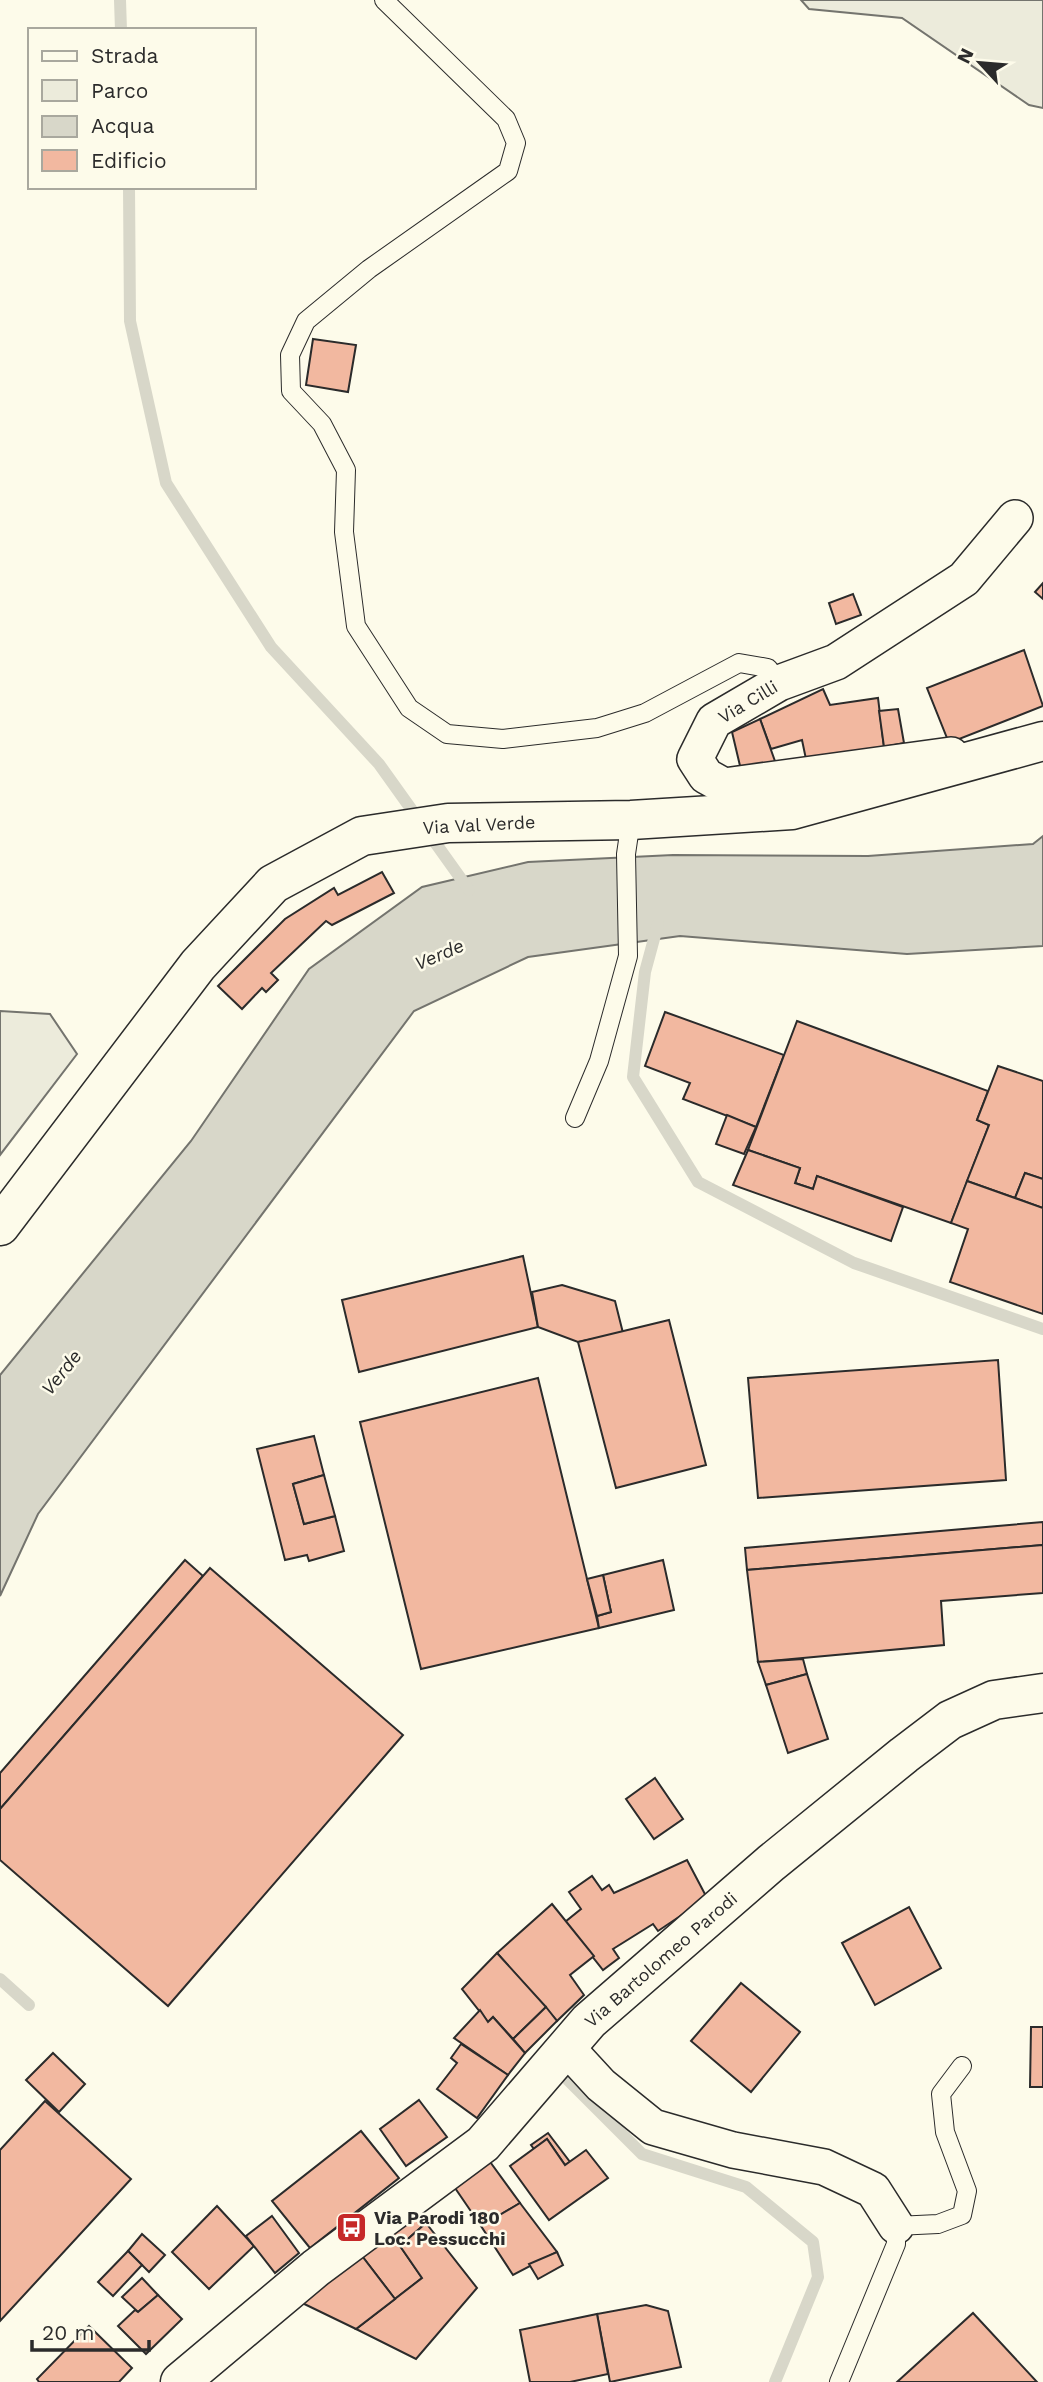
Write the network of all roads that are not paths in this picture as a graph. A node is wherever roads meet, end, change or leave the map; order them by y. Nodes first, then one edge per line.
1 (384, 0) edge
2 (1016, 518) dead end
3 (779, 683) junction
4 (1028, 745) edge
5 (629, 837) junction
6 (575, 1118) dead end
7 (0, 1226) edge
8 (1043, 1693) edge
9 (566, 2047) junction
10 (962, 2066) dead end
11 (896, 2226) junction
12 (180, 2382) edge
13 (839, 2382) edge

1 - 3 lane
2 - 3 street, Via Cilli
3 - 4 street, Via Cilli
4 - 5 main road, Via Val Verde
5 - 6 lane
5 - 7 main road, Via Val Verde
8 - 9 main road, Via Bartolomeo Parodi
9 - 11 street
9 - 12 main road, Via Bartolomeo Parodi
10 - 11 lane
11 - 13 lane

